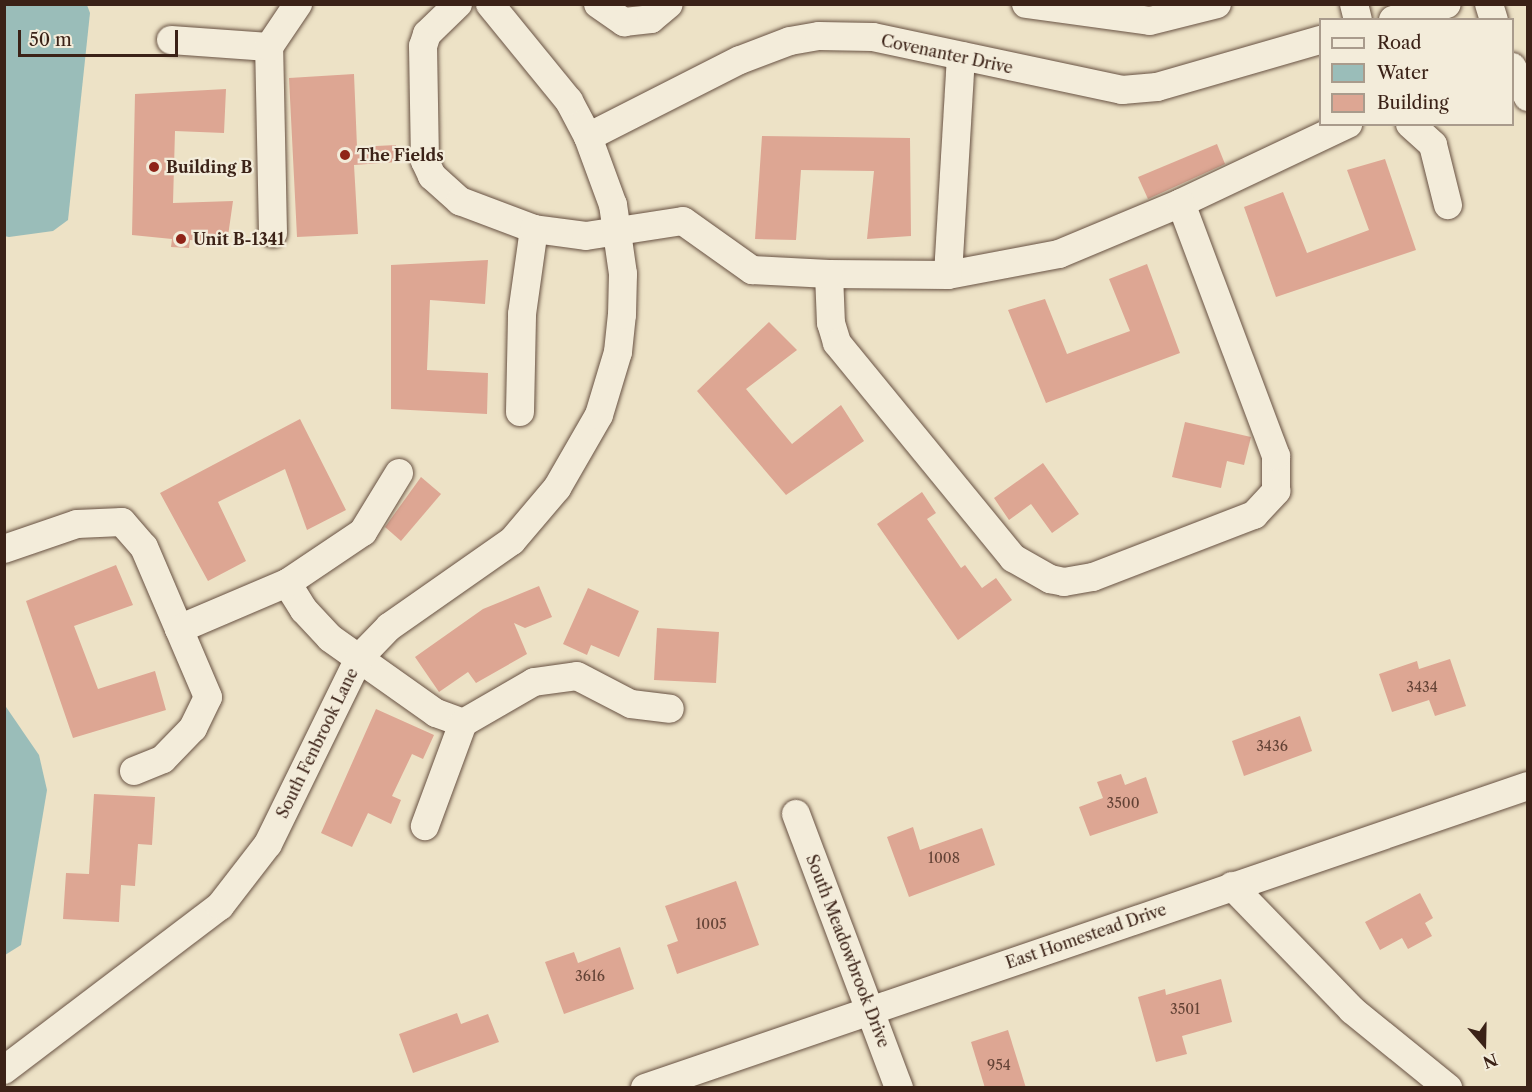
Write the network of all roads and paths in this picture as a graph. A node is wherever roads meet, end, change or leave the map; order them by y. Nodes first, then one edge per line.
1 (298, 4) edge
2 (458, 4) edge
3 (490, 4) edge
4 (598, 4) edge
5 (669, 4) edge
6 (1026, 4) edge
7 (1217, 4) edge
8 (1447, 4) edge
9 (1399, 18) edge
10 (171, 40) dead end
11 (1319, 40) edge
12 (269, 47) junction
13 (961, 56) junction
14 (1514, 71) edge
15 (1527, 97) edge
16 (1344, 126) edge
17 (1412, 126) edge
18 (588, 137) junction
19 (1181, 203) junction
20 (1448, 205) dead end
21 (534, 229) junction
22 (617, 229) junction
23 (273, 233) dead end
24 (829, 274) junction
25 (948, 275) junction
26 (520, 412) dead end
27 (399, 473) dead end
28 (4, 549) edge
29 (287, 583) junction
30 (179, 629) junction
31 (359, 658) junction
32 (670, 709) dead end
33 (464, 723) junction
34 (134, 771) dead end
35 (1527, 786) edge
36 (796, 814) dead end
37 (425, 826) dead end
38 (1232, 886) junction
39 (870, 1010) junction
40 (4, 1070) edge
41 (645, 1088) edge
42 (899, 1088) edge
43 (1448, 1088) edge

1 - 12 street
2 - 21 street
3 - 18 street, South Fenbrook Lane
4 - 5 street
6 - 7 street
8 - 9 street
10 - 12 street
11 - 13 street, Covenanter Drive
12 - 23 street
13 - 18 street, Covenanter Drive
13 - 25 street
14 - 15 street
16 - 19 street
17 - 20 street
18 - 22 street, South Fenbrook Lane
19 - 24 street
19 - 25 street
21 - 22 street
21 - 26 street
22 - 24 street
22 - 31 street, South Fenbrook Lane
24 - 25 street
27 - 29 street
28 - 30 street
29 - 30 street
29 - 31 street
30 - 34 street
31 - 33 street
31 - 40 street, South Fenbrook Lane
32 - 33 street
33 - 37 street
35 - 38 street, East Homestead Drive
36 - 39 street, South Meadowbrook Drive
38 - 39 street, East Homestead Drive
38 - 43 street
39 - 41 street, East Homestead Drive
39 - 42 street, South Meadowbrook Drive

